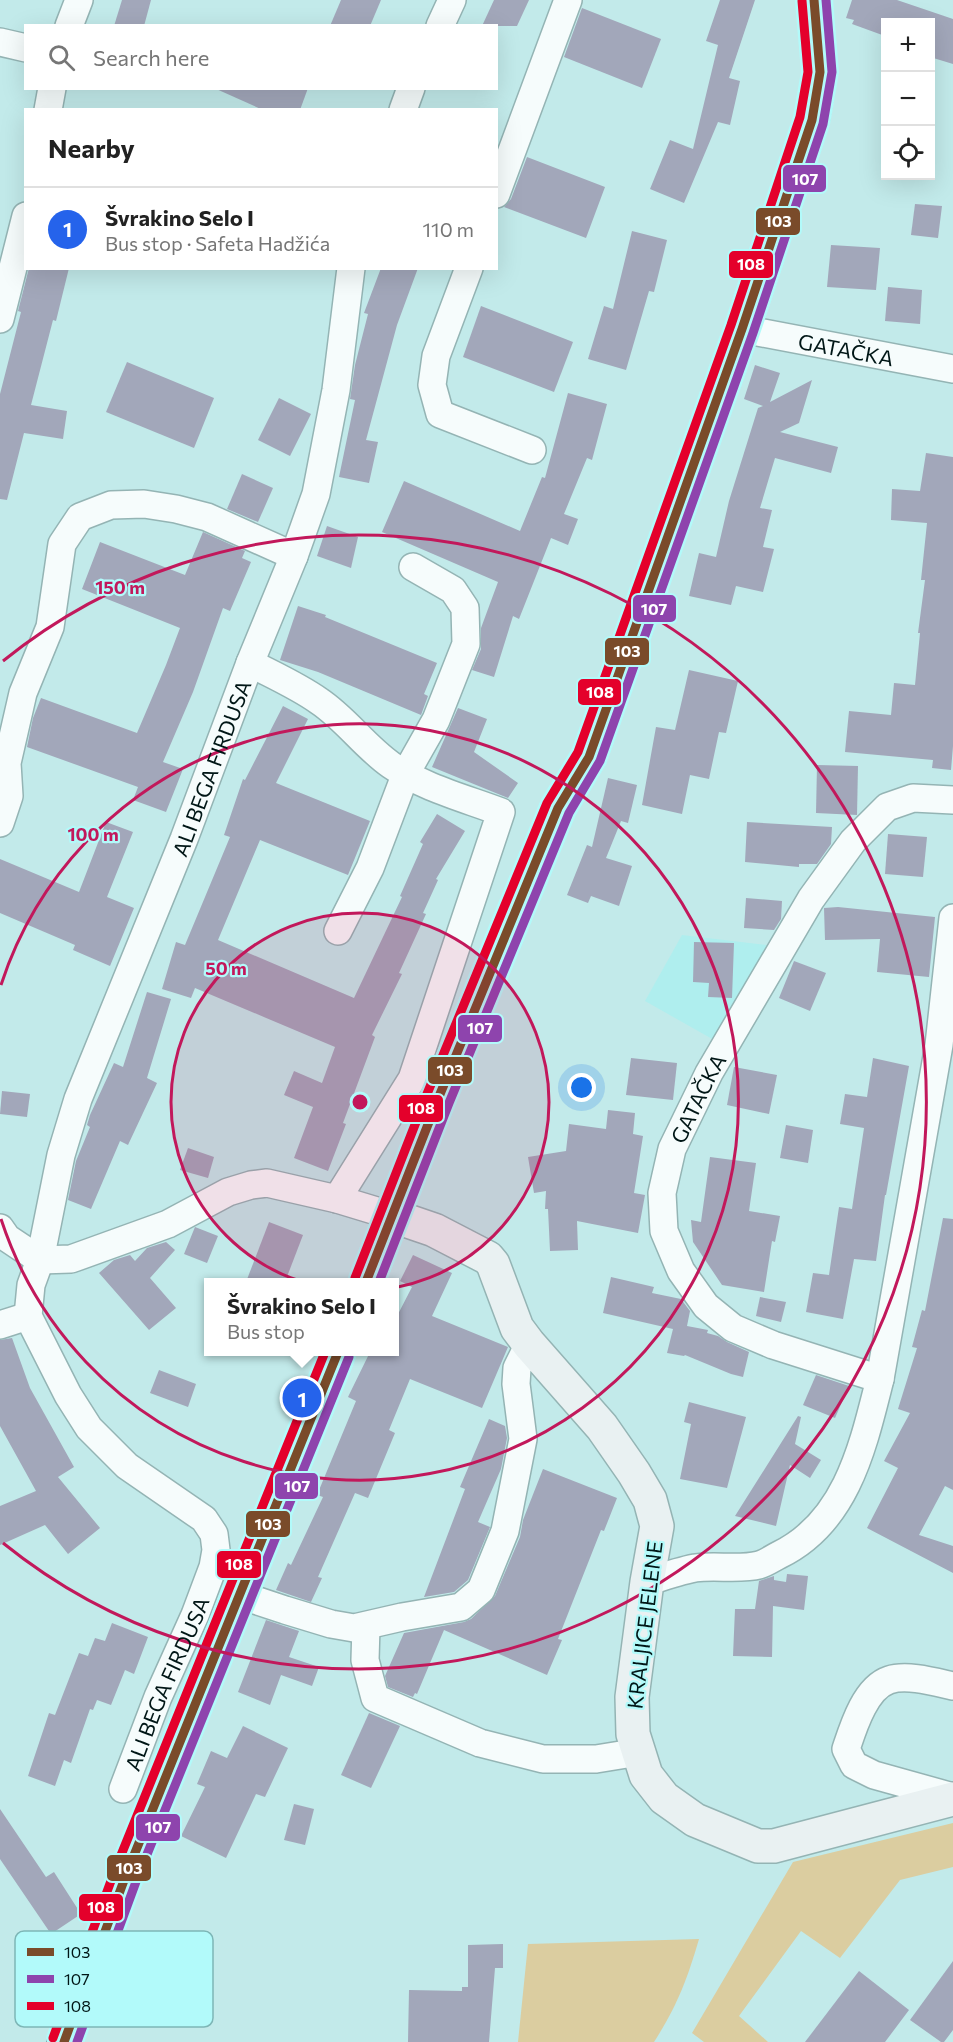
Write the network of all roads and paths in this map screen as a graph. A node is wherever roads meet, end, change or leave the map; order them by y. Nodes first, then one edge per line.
1 (79, 0) edge
2 (452, 0) edge
3 (568, 0) edge
4 (814, 0) edge
5 (70, 24) edge
6 (441, 24) edge
7 (0, 42) edge
8 (24, 48) edge
9 (52, 90) edge
10 (410, 90) edge
11 (48, 108) edge
12 (404, 108) edge
13 (498, 189) edge
14 (24, 224) edge
15 (351, 270) edge
16 (468, 270) edge
17 (0, 319) edge
18 (742, 329) junction
19 (953, 369) edge
20 (532, 450) dead end
21 (294, 556) junction
22 (413, 567) dead end
23 (250, 663) junction
24 (406, 773) junction
25 (953, 800) edge
26 (0, 823) edge
27 (953, 918) edge
28 (338, 931) dead end
29 (337, 1199) junction
30 (393, 1216) junction
31 (0, 1228) edge
32 (39, 1260) junction
33 (368, 1278) edge
34 (28, 1316) junction
35 (0, 1325) edge
36 (529, 1344) junction
37 (336, 1356) edge
38 (880, 1379) junction
39 (647, 1582) junction
40 (240, 1595) junction
41 (366, 1626) junction
42 (953, 1686) edge
43 (639, 1752) junction
44 (123, 1790) dead end
45 (953, 1798) edge
46 (105, 1931) edge
47 (70, 2027) edge
48 (64, 2042) edge

1 - 5 street
2 - 6 street
3 - 13 street
4 - 18 main road
7 - 8 street
9 - 11 street
10 - 12 street
14 - 17 street
15 - 21 street, ALI BEGA FIRDUSA
16 - 20 street
18 - 19 street, GATAČKA
18 - 30 main road
21 - 23 street, ALI BEGA FIRDUSA
21 - 26 street
22 - 24 street
23 - 24 street
23 - 32 street, ALI BEGA FIRDUSA
24 - 28 street
24 - 29 street
25 - 38 street, GATAČKA
27 - 38 street
29 - 30 street
29 - 32 street
30 - 33 main road
30 - 36 main road, KRALJICE JELENE
31 - 32 street
32 - 34 street, ALI BEGA FIRDUSA
34 - 35 street
34 - 44 street, ALI BEGA FIRDUSA
36 - 39 main road, KRALJICE JELENE
36 - 41 street
37 - 40 main road
38 - 39 street
39 - 43 main road, KRALJICE JELENE
40 - 41 street
40 - 46 main road
41 - 43 street
42 - 45 street
43 - 45 main road, KRALJICE JELENE
47 - 48 main road

